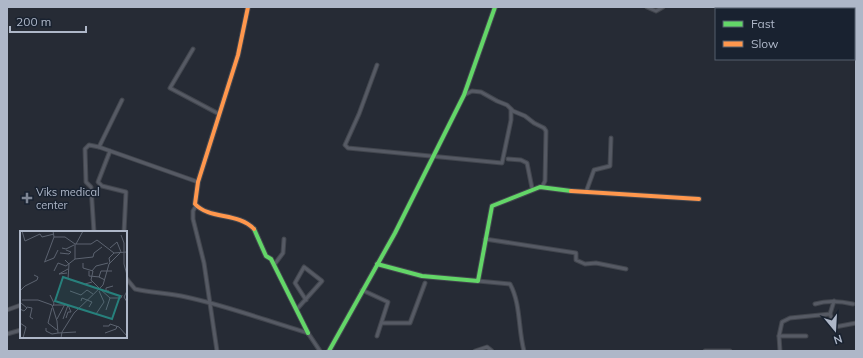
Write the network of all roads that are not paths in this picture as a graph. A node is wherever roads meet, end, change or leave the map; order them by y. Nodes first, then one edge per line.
1 (248, 7) edge
2 (495, 7) edge
3 (648, 7) edge
4 (663, 7) edge
5 (193, 49) dead end
6 (377, 65) dead end
7 (464, 95) junction
8 (122, 100) dead end
9 (511, 109) junction
10 (219, 114) junction
11 (611, 138) dead end
12 (99, 147) junction
13 (110, 151) junction
14 (433, 157) junction
15 (508, 159) dead end
16 (198, 182) junction
17 (542, 187) junction
18 (532, 188) junction
19 (586, 192) junction
20 (699, 198) dead end
21 (196, 206) junction
22 (94, 231) edge
23 (124, 231) edge
24 (284, 239) dead end
25 (485, 239) junction
26 (377, 264) junction
27 (274, 265) junction
28 (626, 269) dead end
29 (127, 279) edge
30 (478, 281) junction
31 (425, 283) dead end
32 (362, 290) junction
33 (306, 300) junction
34 (834, 301) junction
35 (210, 303) junction
36 (815, 304) dead end
37 (853, 304) dead end
38 (20, 306) edge
39 (7, 310) edge
40 (297, 310) junction
41 (830, 314) junction
42 (382, 322) junction
43 (856, 323) edge
44 (20, 330) edge
45 (308, 333) junction
46 (7, 334) edge
47 (377, 336) dead end
48 (779, 336) junction
49 (806, 336) dead end
50 (216, 351) edge
51 (320, 351) edge
52 (329, 351) edge
53 (475, 351) edge
54 (492, 351) edge
55 (524, 351) edge
56 (705, 351) edge
57 (730, 351) edge
58 (780, 351) edge

1 - 10 street
2 - 7 street
3 - 4 street
5 - 10 street
6 - 14 street
7 - 9 street
7 - 14 street
8 - 12 street
9 - 14 street
9 - 17 street
10 - 16 street
11 - 19 street
12 - 13 street
12 - 22 street
13 - 16 street
13 - 23 street
14 - 26 street
15 - 18 street
16 - 21 street
17 - 18 street
17 - 19 street
18 - 25 street
19 - 20 street
21 - 27 street
21 - 35 street
24 - 27 street
25 - 28 street
25 - 30 street
26 - 30 street
26 - 32 street
27 - 40 street
29 - 35 street
30 - 55 street
31 - 42 street
32 - 42 street
32 - 52 street
33 - 33 street
33 - 40 street
34 - 36 street
34 - 37 street
34 - 41 street
35 - 45 street
35 - 50 street
38 - 39 street
40 - 45 street
41 - 43 street
41 - 48 street
42 - 47 street
44 - 46 street
45 - 51 street
48 - 49 street
48 - 58 street
53 - 54 street
56 - 57 street

